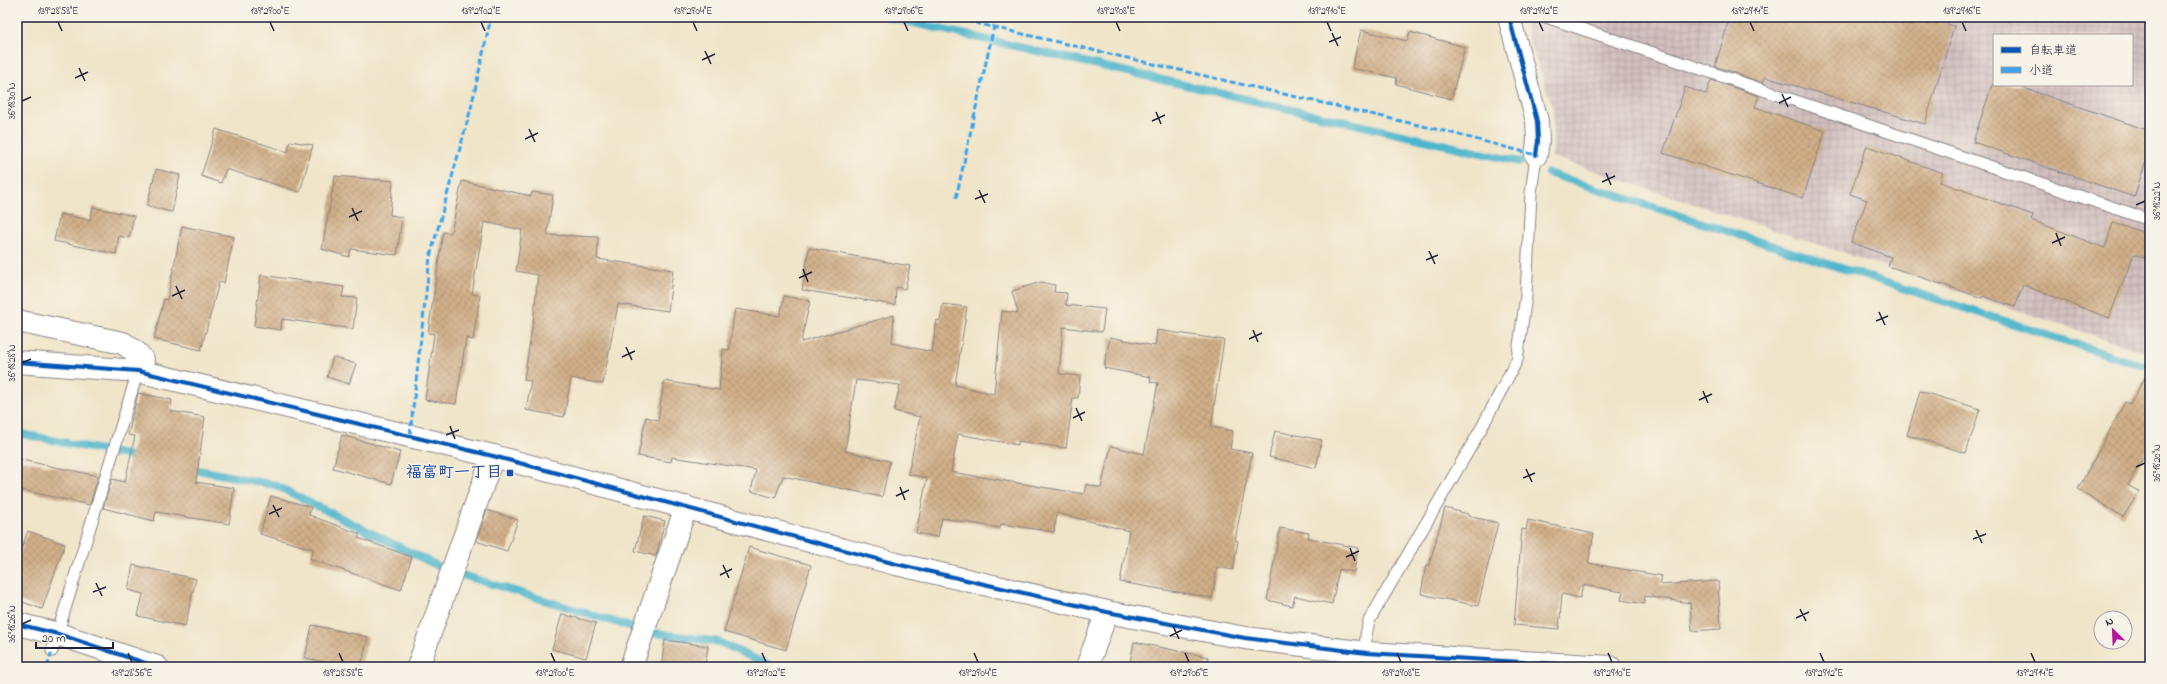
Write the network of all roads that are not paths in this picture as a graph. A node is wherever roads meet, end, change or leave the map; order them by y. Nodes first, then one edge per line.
1 (1509, 17) edge
2 (1546, 17) edge
3 (1536, 155) joint
4 (2150, 220) edge
5 (17, 321) edge
6 (17, 362) edge
7 (138, 371) junction
8 (493, 456) junction
9 (686, 507) junction
10 (1107, 612) junction
11 (17, 624) edge
12 (55, 642) junction
13 (1366, 660) edge
14 (156, 667) edge
15 (418, 667) edge
16 (631, 667) edge
17 (1087, 667) edge
18 (1610, 667) edge

1 - 3 street
2 - 4 lane
3 - 13 lane
5 - 7 street
6 - 7 street
7 - 8 street
7 - 12 lane
8 - 9 street
8 - 15 street
9 - 10 street
9 - 16 street
10 - 13 street
10 - 17 street
11 - 12 street
12 - 14 street
13 - 18 street

